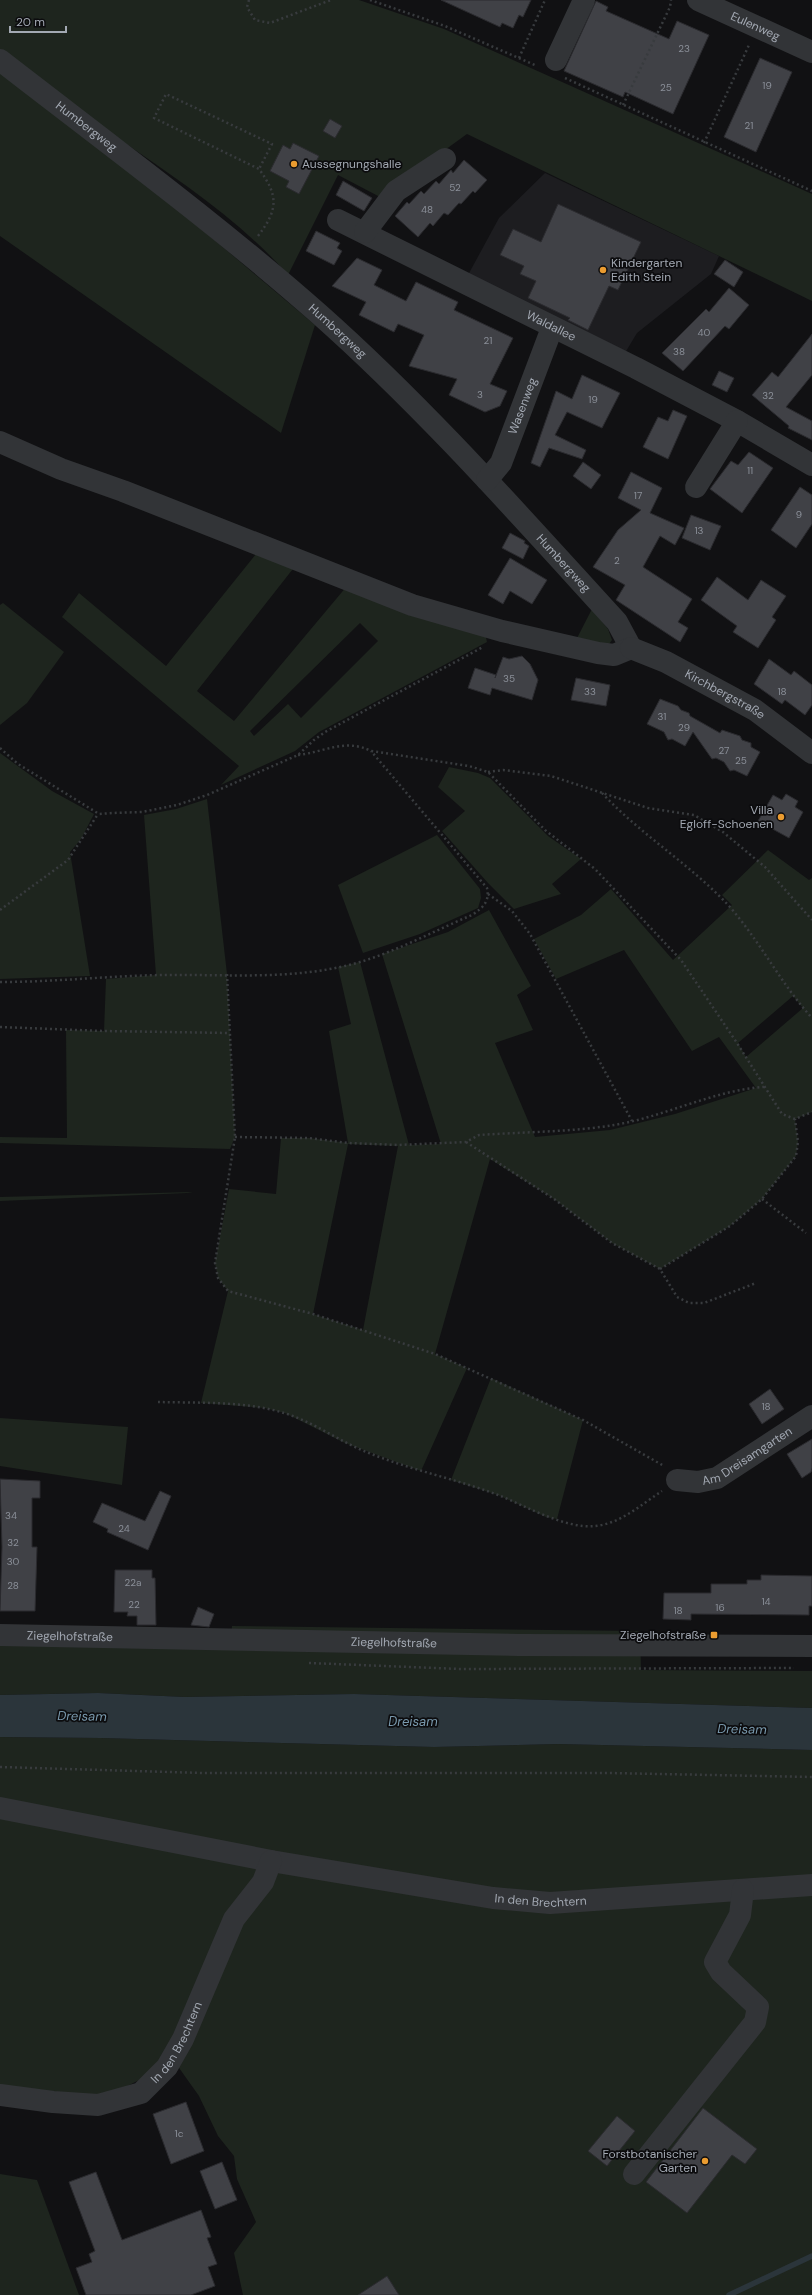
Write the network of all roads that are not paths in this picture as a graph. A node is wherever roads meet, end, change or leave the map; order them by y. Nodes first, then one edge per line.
1 (584, 0) edge
2 (698, 0) edge
3 (812, 52) edge
4 (0, 60) edge
5 (552, 68) road end
6 (445, 159) dead end
7 (338, 220) dead end
8 (365, 232) junction
9 (552, 328) junction
10 (737, 421) junction
11 (0, 442) edge
12 (812, 464) edge
13 (486, 480) junction
14 (696, 487) dead end
15 (631, 648) junction
16 (812, 753) edge
17 (812, 1416) edge
18 (677, 1480) road end
19 (0, 1635) edge
20 (812, 1646) edge
21 (0, 1808) edge
22 (271, 1861) junction
23 (812, 1885) edge
24 (743, 1890) junction
25 (0, 2095) edge
26 (634, 2174) dead end

1 - 5 street
2 - 3 street, Eulenweg
4 - 13 street, Humbergweg
6 - 8 street
7 - 8 street, Waldallee
8 - 9 street, Waldallee
9 - 10 street, Waldallee
9 - 13 street, Wasenweg
10 - 12 street, Waldallee
10 - 14 street
11 - 15 street
13 - 15 street, Humbergweg
15 - 16 street, Kirchbergstraße
17 - 18 street, Am Dreisamgarten
19 - 20 street, Ziegelhofstraße
21 - 22 street, In den Brechtern
22 - 24 street, In den Brechtern
22 - 25 street, In den Brechtern
23 - 24 street, In den Brechtern
24 - 26 street

